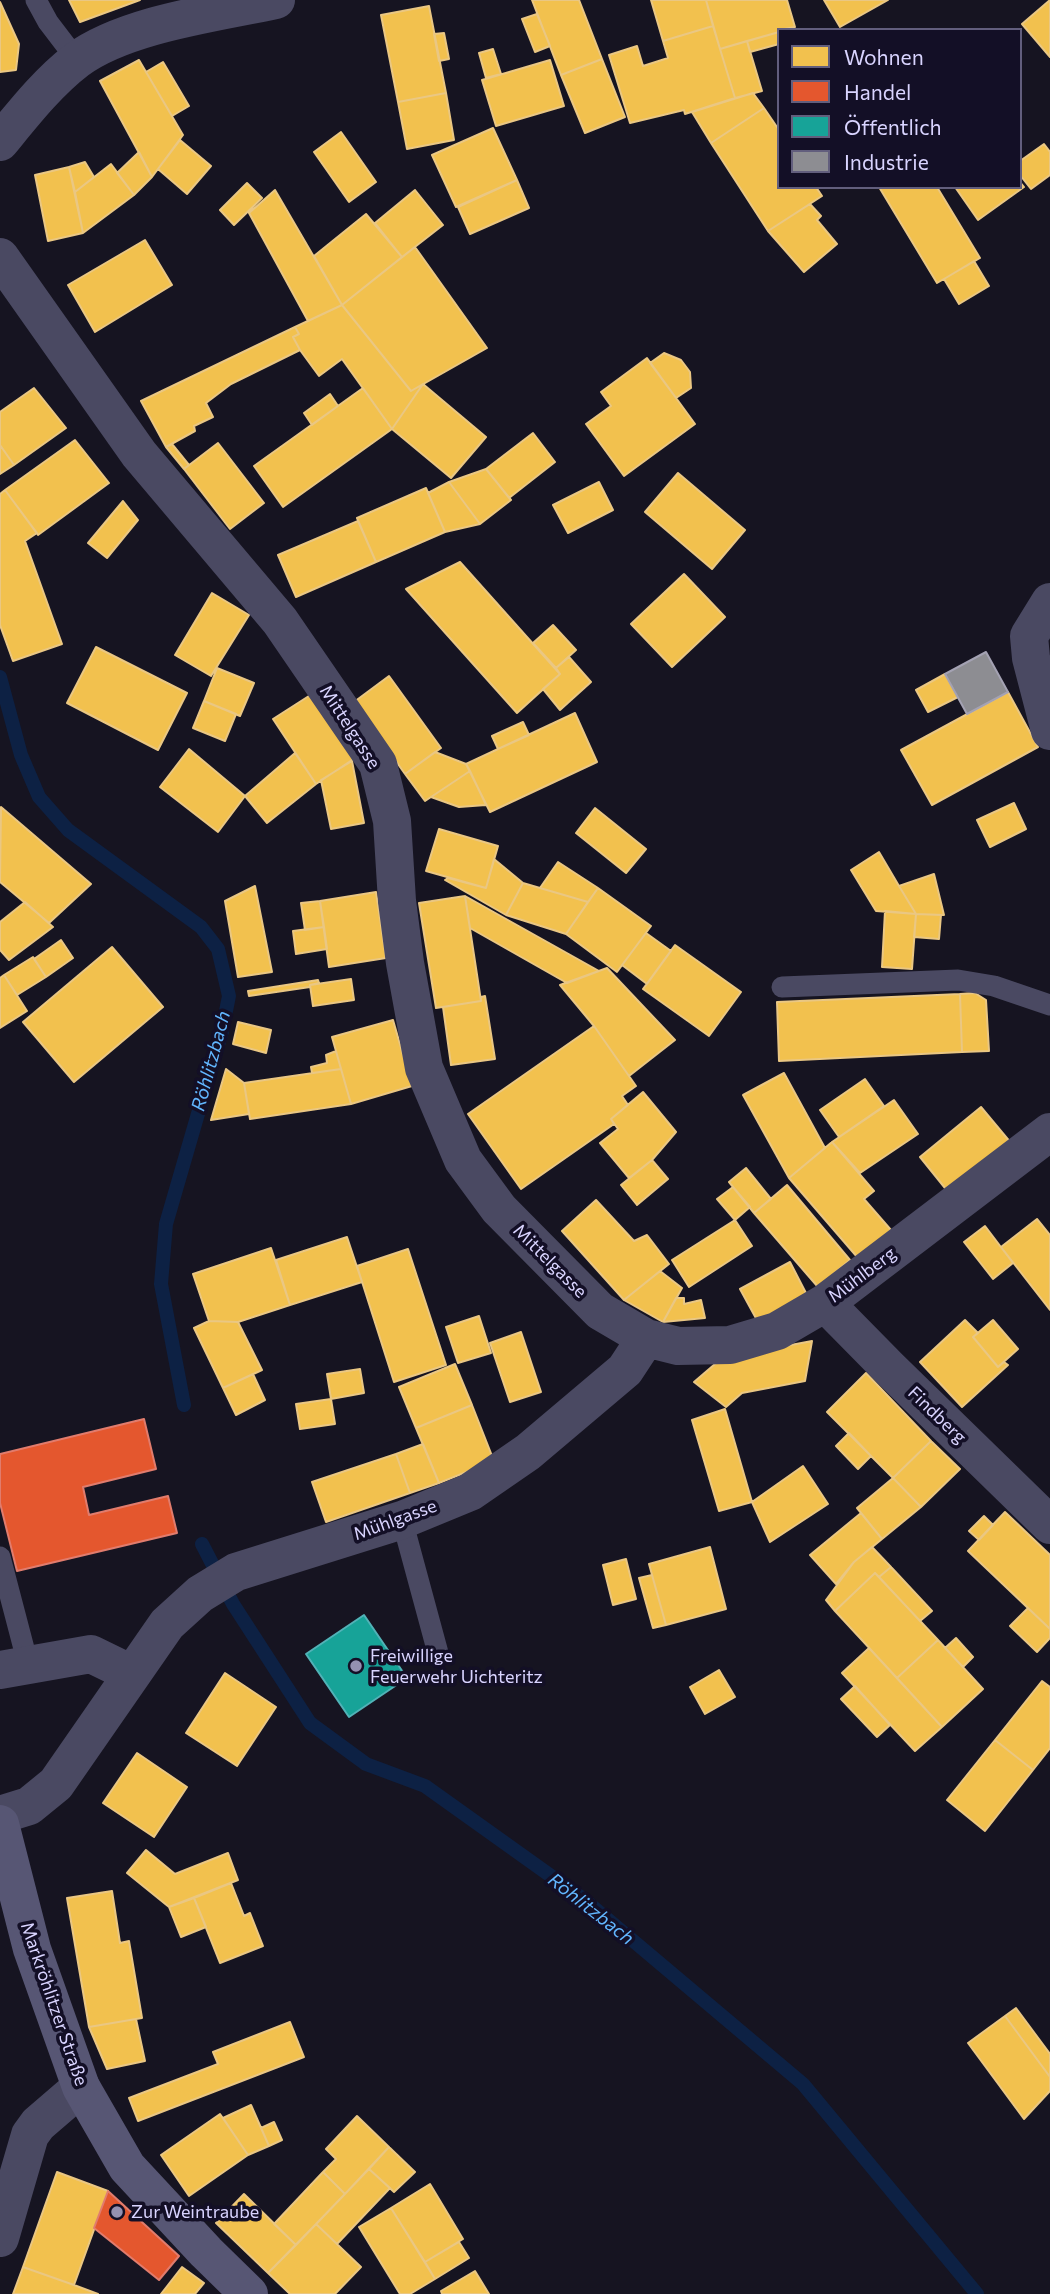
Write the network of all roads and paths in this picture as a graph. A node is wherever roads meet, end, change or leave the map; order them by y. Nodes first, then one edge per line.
1 (36, 0) edge
2 (276, 0) edge
3 (77, 60) junction
4 (0, 142) edge
5 (0, 257) edge
6 (1050, 602) edge
7 (1050, 731) edge
8 (782, 987) dead end
9 (1050, 1005) edge
10 (1050, 1132) edge
11 (825, 1303) junction
12 (646, 1338) junction
13 (402, 1520) junction
14 (1050, 1525) edge
15 (0, 1557) edge
16 (438, 1653) dead end
17 (14, 1667) edge
18 (132, 1674) junction
19 (2, 1835) edge
20 (81, 2087) junction
21 (0, 2238) edge
22 (249, 2294) edge

1 - 3 lane
2 - 3 street
3 - 4 street
5 - 12 street, Mittelgasse
6 - 7 street
8 - 9 lane
10 - 11 street, Mühlberg
11 - 12 street, Mühlberg
11 - 14 street, Findberg
12 - 13 street, Mühlgasse
13 - 16 lane
13 - 18 street, Mühlgasse
15 - 17 lane
17 - 18 street
18 - 19 street, Mühlgasse
19 - 20 main road, Markröhlitzer Straße
20 - 21 street
20 - 22 main road, Markröhlitzer Straße

